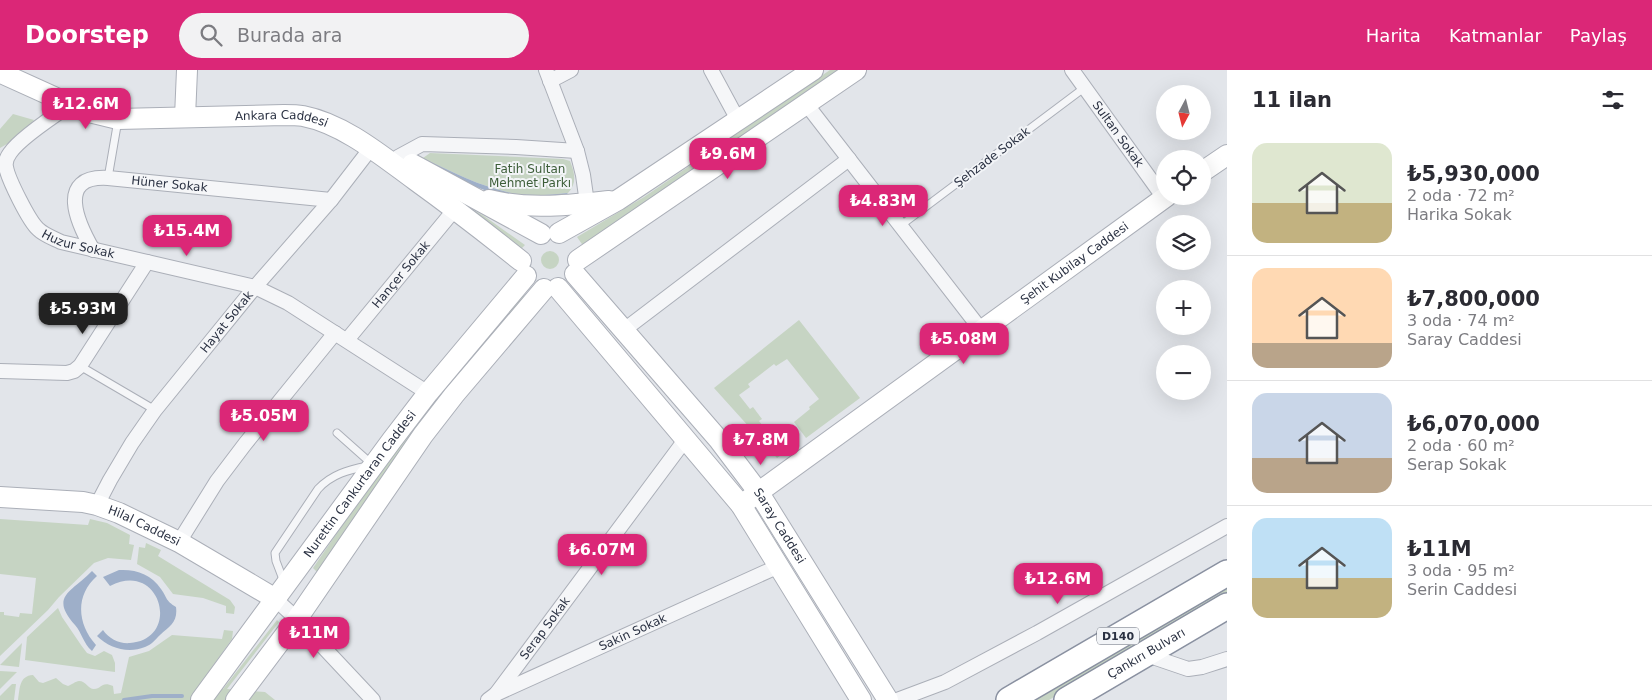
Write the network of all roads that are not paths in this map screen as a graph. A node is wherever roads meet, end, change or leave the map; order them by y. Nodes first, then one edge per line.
1 (187, 70) edge
2 (571, 70) edge
3 (711, 70) edge
4 (814, 70) edge
5 (856, 70) edge
6 (1072, 70) edge
7 (0, 73) edge
8 (548, 75) edge
9 (1084, 88) junction
10 (70, 105) junction
11 (807, 105) junction
12 (185, 117) junction
13 (118, 119) junction
14 (738, 120) junction
15 (371, 148) junction
16 (577, 151) junction
17 (1227, 155) edge
18 (398, 157) junction
19 (849, 159) junction
20 (1211, 166) edge
21 (108, 178) junction
22 (1156, 185) edge
23 (331, 200) junction
24 (618, 200) junction
25 (461, 202) junction
26 (587, 203) junction
27 (1156, 204) edge
28 (900, 226) junction
29 (550, 233) junction
30 (93, 250) junction
31 (147, 262) junction
32 (577, 267) junction
33 (523, 269) junction
34 (255, 287) junction
35 (551, 289) junction
36 (624, 330) junction
37 (982, 331) junction
38 (341, 337) junction
39 (80, 366) junction
40 (0, 371) edge
41 (428, 393) junction
42 (155, 410) junction
43 (337, 434) dead end
44 (685, 440) junction
45 (373, 465) junction
46 (759, 493) junction
47 (0, 497) edge
48 (97, 505) junction
49 (741, 505) junction
50 (1227, 526) edge
51 (179, 542) junction
52 (779, 566) junction
53 (1227, 572) edge
54 (280, 591) junction
55 (1227, 606) edge
56 (297, 619) junction
57 (1144, 654) junction
58 (1227, 659) edge
59 (242, 692) edge
60 (492, 697) edge
61 (201, 700) edge
62 (373, 700) edge
63 (861, 700) edge
64 (888, 700) edge
65 (897, 700) edge
66 (1009, 700) edge
67 (1067, 700) edge

1 - 12 street
2 - 8 street
3 - 14 street
4 - 14 street
5 - 11 street
6 - 9 street, Sultan Sokak
7 - 10 street, Ankara Caddesi
8 - 16 street
9 - 22 street, Sultan Sokak
9 - 28 lane, Şehzade Sokak
10 - 13 street, Ankara Caddesi
10 - 30 street, Huzur Sokak
11 - 19 street
11 - 32 street
12 - 13 street, Ankara Caddesi
12 - 15 street, Ankara Caddesi
13 - 21 lane
14 - 24 street
15 - 18 street, Ankara Caddesi
15 - 23 street, Hayat Sokak
15 - 25 street, Ankara Caddesi
16 - 18 street
16 - 26 street
17 - 20 street
18 - 25 street, Ankara Caddesi
19 - 28 street
19 - 36 street
21 - 23 street, Hüner Sokak
21 - 30 street, Hüner Sokak
23 - 34 street, Hayat Sokak
24 - 26 street, Ankara Caddesi
24 - 29 street
25 - 26 street, Ankara Caddesi
25 - 29 street, Ankara Caddesi
25 - 33 street, Ankara Caddesi
25 - 38 street, Hançer Sokak
27 - 37 street, Şehit Kubilay Caddesi
28 - 37 street
29 - 32 street
29 - 33 street
30 - 31 street, Huzur Sokak
31 - 34 street, Huzur Sokak
31 - 39 street
32 - 35 street
32 - 36 street, Saray Caddesi
33 - 35 street
33 - 41 street, Nurettin Cankurtaran Caddesi
34 - 38 street, Huzur Sokak
34 - 42 street, Hayat Sokak
35 - 44 street, Saray Caddesi
35 - 56 street, Nurettin Cankurtaran Caddesi
36 - 46 street, Saray Caddesi
37 - 46 street, Şehit Kubilay Caddesi
38 - 41 street, Huzur Sokak
38 - 51 street, Hançer Sokak
39 - 40 street
39 - 42 lane
41 - 45 street, Nurettin Cankurtaran Caddesi
42 - 48 street, Hayat Sokak
43 - 45 lane
44 - 49 street, Saray Caddesi
44 - 60 street, Serap Sokak
45 - 54 street, Nurettin Cankurtaran Caddesi
45 - 54 lane
46 - 49 street, Şehit Kubilay Caddesi
46 - 64 street, Saray Caddesi
47 - 48 street, Hilal Caddesi
48 - 51 street, Hilal Caddesi
49 - 52 street, Saray Caddesi
50 - 65 street
51 - 54 street, Hilal Caddesi
52 - 60 street, Sakin Sokak
52 - 63 street, Saray Caddesi
53 - 66 highway, D140
54 - 56 street
54 - 61 street, Nurettin Cankurtaran Caddesi
55 - 57 highway, Çankırı Bulvarı / D140
56 - 59 street, Nurettin Cankurtaran Caddesi
56 - 62 street
57 - 58 street
57 - 67 highway, Çankırı Bulvarı / D140

